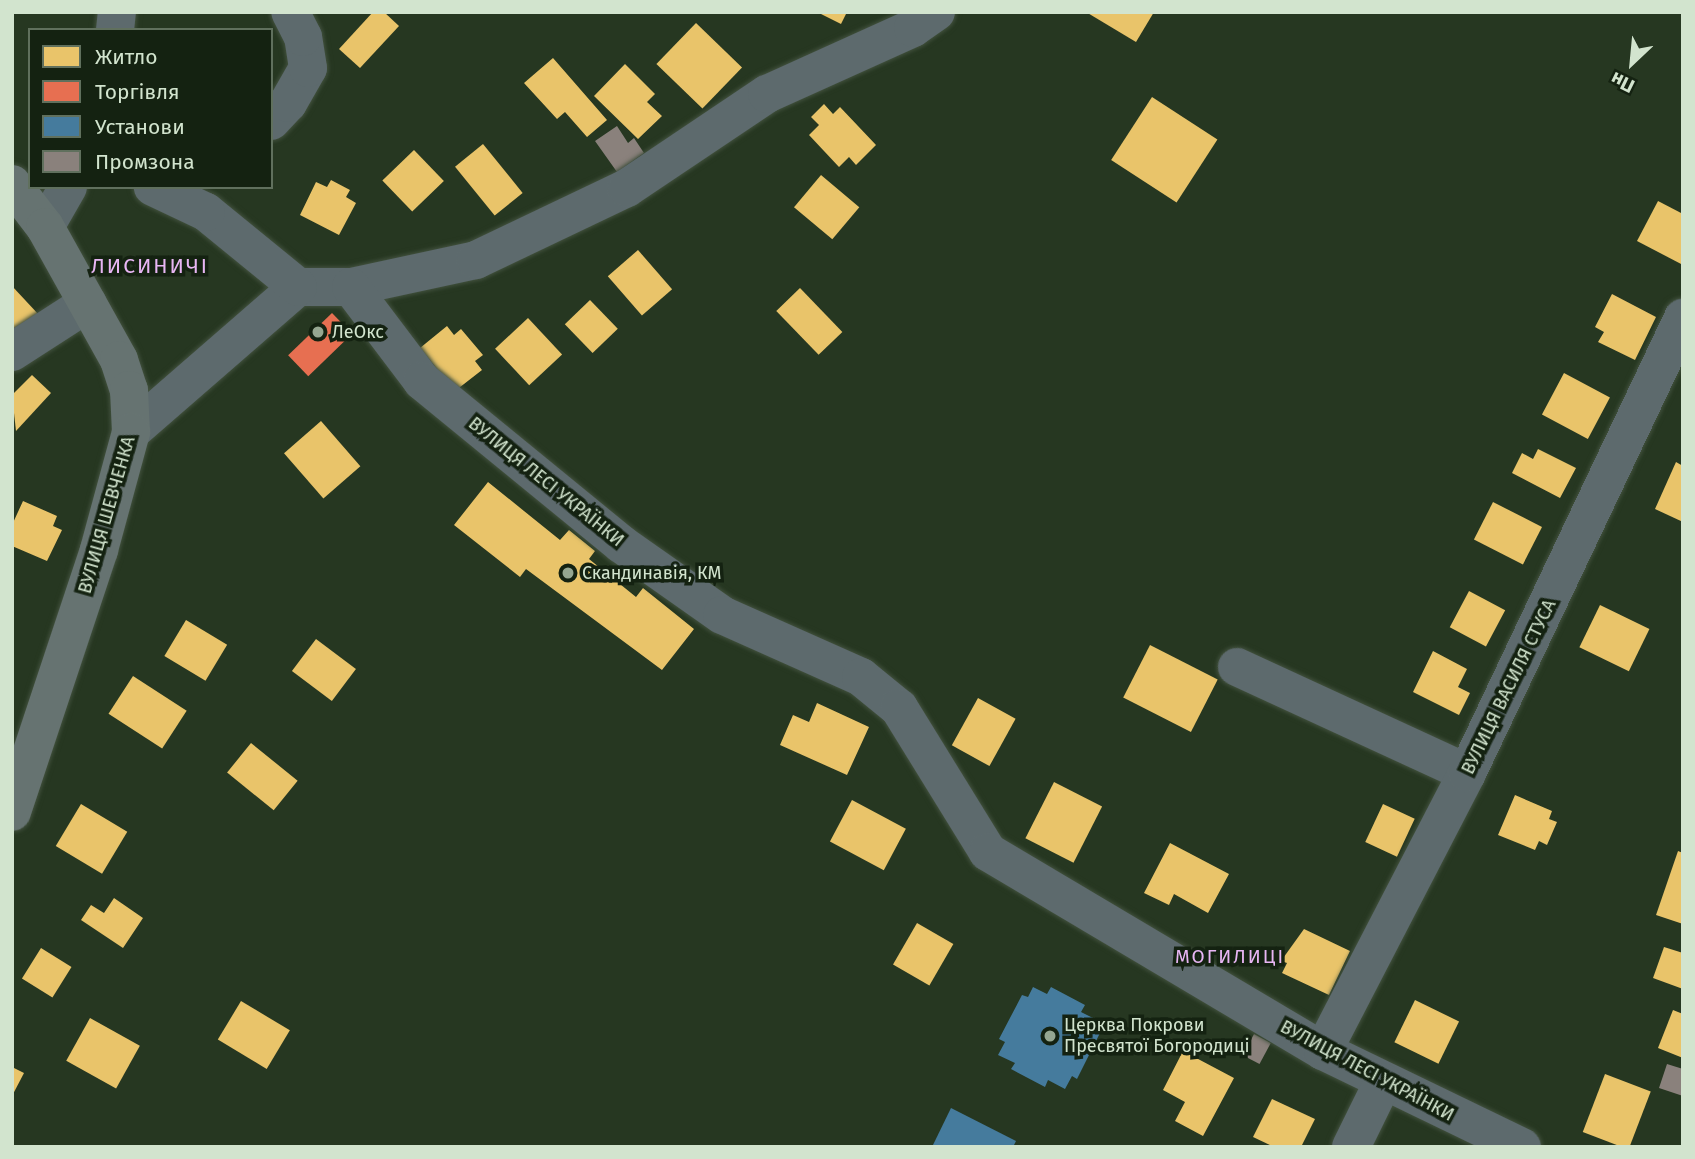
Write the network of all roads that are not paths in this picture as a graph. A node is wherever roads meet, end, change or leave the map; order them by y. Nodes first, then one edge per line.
1 (290, 12) edge
2 (936, 12) edge
3 (273, 119) edge
4 (12, 184) edge
5 (67, 189) edge
6 (162, 189) edge
7 (211, 200) edge
8 (45, 227) junction
9 (298, 287) junction
10 (351, 287) junction
11 (88, 303) junction
12 (1683, 318) edge
13 (12, 352) edge
14 (131, 432) junction
15 (1237, 667) dead end
16 (1467, 773) junction
17 (12, 811) edge
18 (1323, 1051) junction
19 (1383, 1082) junction
20 (1351, 1147) edge
21 (1522, 1147) edge

1 - 3 street
2 - 10 street
4 - 8 main road, ВУЛИЦЯ ШЕВЧЕНКА
5 - 8 street
6 - 7 street
7 - 9 street
8 - 11 main road, ВУЛИЦЯ ШЕВЧЕНКА
9 - 10 street
9 - 14 street
10 - 18 street, ВУЛИЦЯ ЛЕСІ УКРАЇНКИ
11 - 13 street
11 - 14 main road, ВУЛИЦЯ ШЕВЧЕНКА
12 - 16 street, ВУЛИЦЯ ВАСИЛЯ СТУСА
14 - 17 main road, ВУЛИЦЯ ШЕВЧЕНКА
15 - 16 street
16 - 18 street, ВУЛИЦЯ ВАСИЛЯ СТУСА
18 - 19 street, ВУЛИЦЯ ЛЕСІ УКРАЇНКИ
19 - 20 street
19 - 21 street, ВУЛИЦЯ ЛЕСІ УКРАЇНКИ

